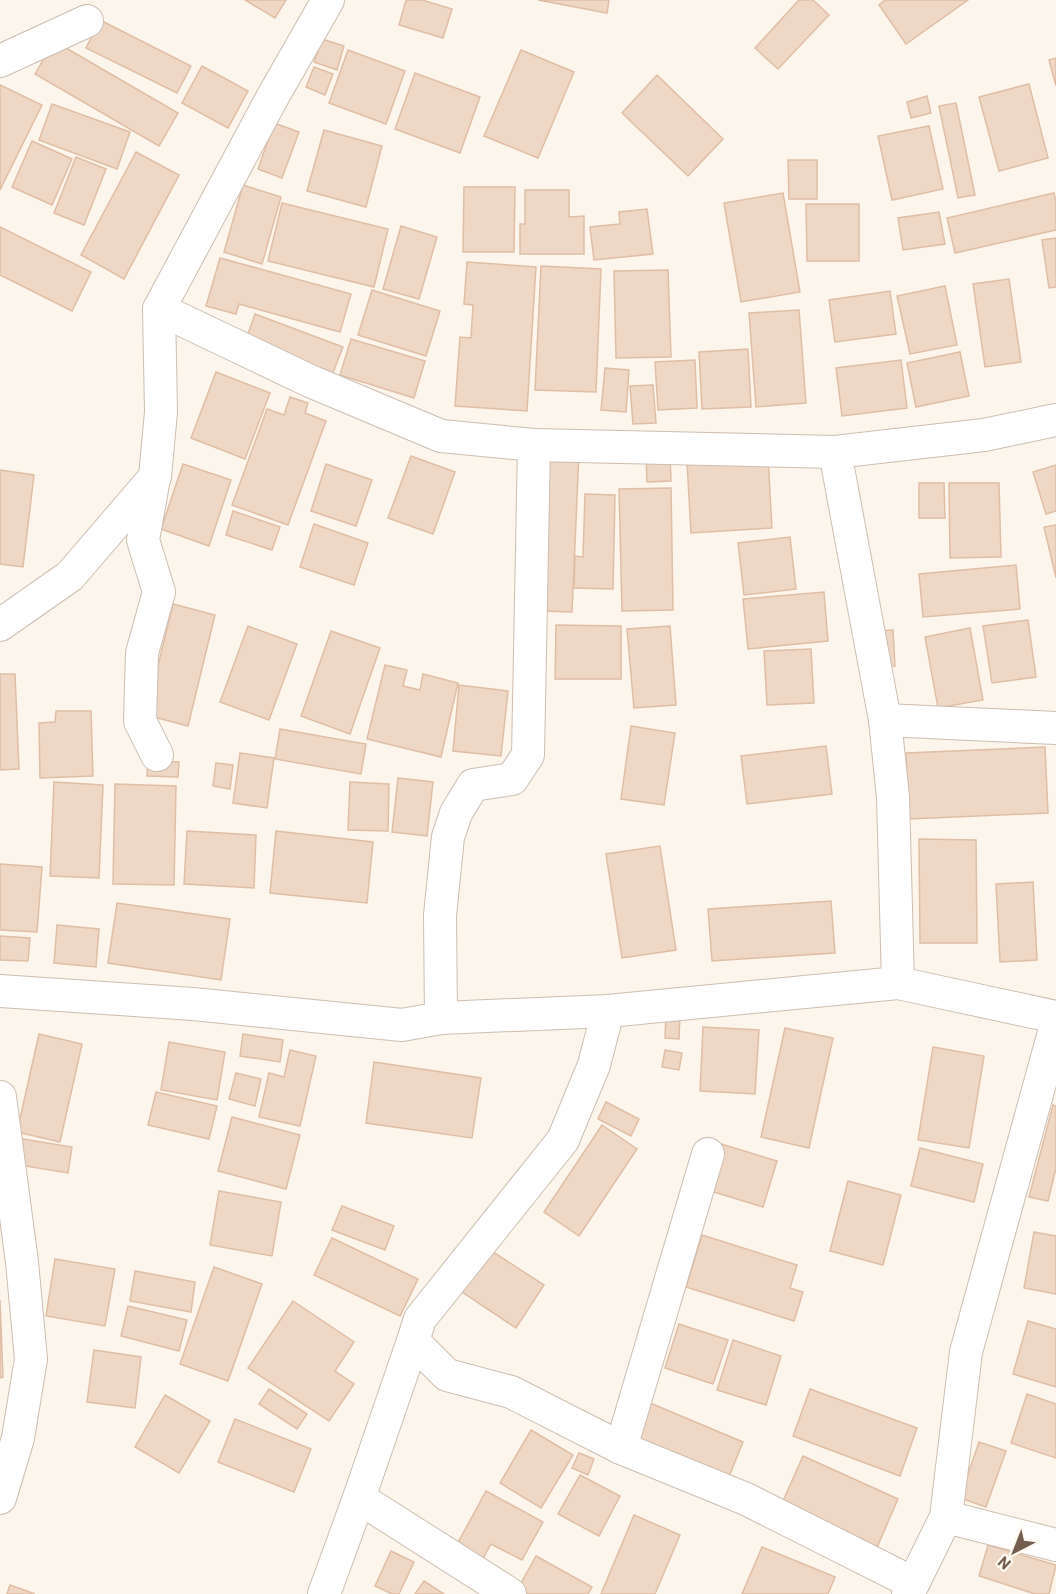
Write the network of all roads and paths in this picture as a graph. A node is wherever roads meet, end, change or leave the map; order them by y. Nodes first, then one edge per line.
1 (328, 0) edge
2 (87, 21) dead end
3 (0, 62) edge
4 (159, 309) junction
5 (1056, 420) edge
6 (534, 445) junction
7 (836, 452) junction
8 (155, 477) junction
9 (0, 625) edge
10 (885, 720) junction
11 (1056, 728) edge
12 (157, 756) dead end
13 (897, 983) junction
14 (0, 991) edge
15 (608, 1011) junction
16 (1056, 1017) edge
17 (441, 1018) junction
18 (1056, 1025) edge
19 (0, 1097) edge
20 (708, 1154) dead end
21 (11, 1264) edge
22 (414, 1341) junction
23 (621, 1448) junction
24 (0, 1498) edge
25 (360, 1498) junction
26 (946, 1517) junction
27 (1056, 1545) edge
28 (910, 1589) edge
29 (324, 1594) edge
30 (510, 1594) edge

1 - 4 street
2 - 3 street
4 - 6 street
4 - 8 street
5 - 7 street
6 - 7 street
6 - 17 street
7 - 10 street
8 - 9 street
8 - 12 street
10 - 11 street
10 - 13 street
13 - 15 street
13 - 16 street
14 - 17 street
15 - 17 street
15 - 22 street
18 - 26 street
19 - 21 street
20 - 23 street
21 - 24 street
22 - 23 street
22 - 25 street
23 - 28 street
25 - 29 street
25 - 30 street
26 - 27 street
26 - 28 street

